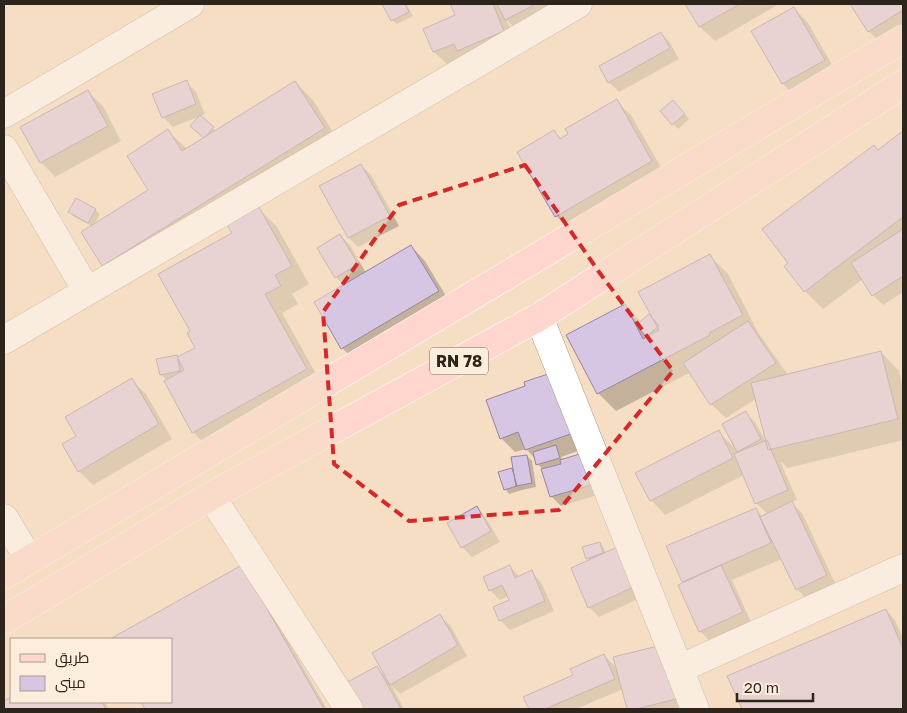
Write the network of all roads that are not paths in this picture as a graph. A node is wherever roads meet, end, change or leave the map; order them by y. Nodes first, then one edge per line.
1 (190, 4) edge
2 (578, 4) edge
3 (903, 39) edge
4 (903, 84) edge
5 (4, 114) edge
6 (4, 149) edge
7 (87, 291) junction
8 (539, 317) junction
9 (4, 340) edge
10 (211, 496) junction
11 (4, 518) edge
12 (29, 559) junction
13 (903, 568) edge
14 (4, 575) edge
15 (4, 620) edge
16 (679, 669) junction
17 (348, 709) edge
18 (695, 709) edge

1 - 5 street
2 - 7 street
3 - 12 main road, RN 78
4 - 8 main road, RN 78
6 - 7 street
7 - 9 street
8 - 10 main road, RN 78
8 - 16 street
10 - 15 main road, RN 78
10 - 17 street
11 - 12 street
12 - 14 main road, RN 78
13 - 16 street
16 - 18 street

